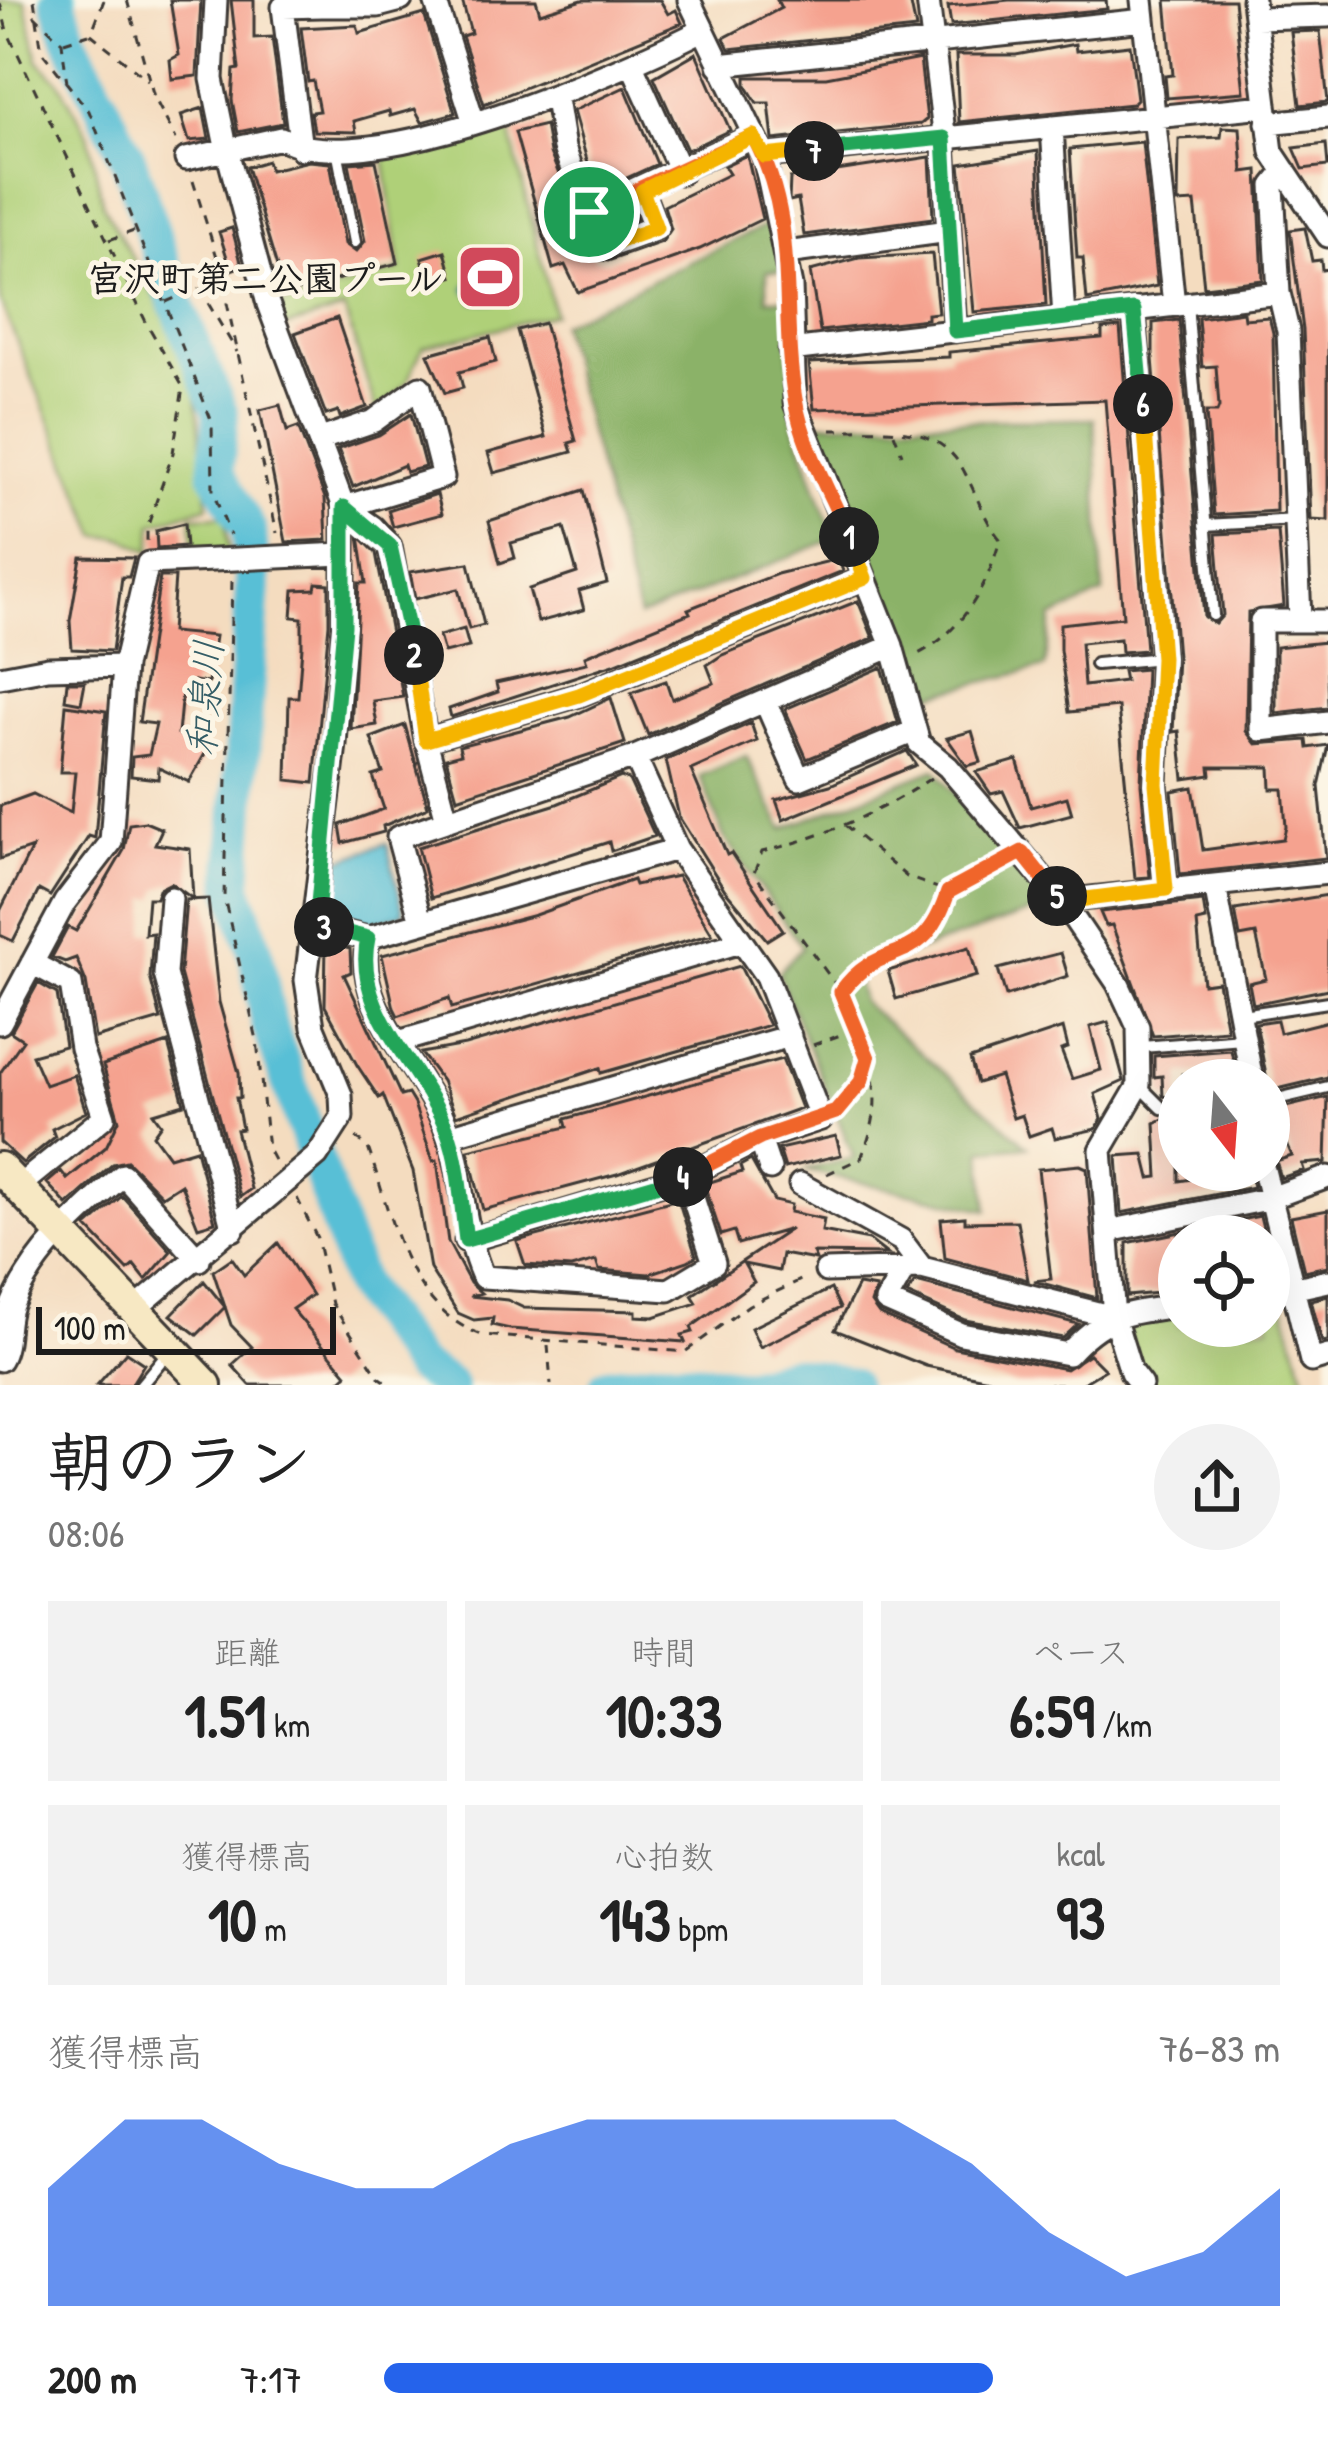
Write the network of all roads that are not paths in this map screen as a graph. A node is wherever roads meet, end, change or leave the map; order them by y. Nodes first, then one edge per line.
1 (216, 0) edge
2 (401, 0) edge
3 (435, 0) edge
4 (689, 0) edge
5 (928, 0) edge
6 (321, 3) edge
7 (1255, 9) edge
8 (1143, 10) edge
9 (1328, 16) edge
10 (703, 30) junction
11 (934, 42) junction
12 (632, 65) junction
13 (719, 65) junction
14 (556, 99) junction
15 (1266, 114) junction
16 (1154, 117) junction
17 (1328, 117) edge
18 (474, 123) junction
19 (1052, 127) junction
20 (944, 138) junction
21 (758, 146) junction
22 (226, 148) junction
23 (302, 149) junction
24 (337, 150) junction
25 (186, 159) road end
26 (1285, 172) junction
27 (681, 173) junction
28 (642, 191) junction
29 (589, 212) junction
30 (1325, 227) edge
31 (949, 231) junction
32 (784, 241) junction
33 (355, 242) dead end
34 (1279, 293) junction
35 (1180, 304) junction
36 (1134, 310) junction
37 (1064, 318) junction
38 (955, 331) junction
39 (790, 350) junction
40 (321, 439) junction
41 (344, 507) junction
42 (1297, 520) junction
43 (1205, 525) junction
44 (344, 554) junction
45 (865, 578) junction
46 (1213, 615) dead end
47 (1300, 619) junction
48 (1328, 621) edge
49 (894, 656) junction
50 (1162, 658) junction
51 (1096, 664) dead end
52 (124, 666) junction
53 (0, 677) edge
54 (765, 701) junction
55 (1328, 722) edge
56 (915, 731) junction
57 (426, 740) junction
58 (635, 757) junction
59 (447, 820) junction
60 (676, 849) junction
61 (1328, 873) edge
62 (1215, 885) junction
63 (1166, 889) junction
64 (171, 898) dead end
65 (1062, 902) junction
66 (421, 922) junction
67 (316, 925) junction
68 (368, 938) junction
69 (741, 942) junction
70 (32, 963) junction
71 (1328, 1002) edge
72 (1242, 1016) junction
73 (0, 1022) edge
74 (1247, 1039) junction
75 (398, 1042) junction
76 (793, 1043) junction
77 (1142, 1047) junction
78 (1249, 1059) edge
79 (1138, 1085) junction
80 (1328, 1087) edge
81 (1290, 1097) edge
82 (1158, 1104) edge
83 (449, 1136) junction
84 (760, 1138) junction
85 (770, 1169) dead end
86 (686, 1176) junction
87 (9, 1177) edge
88 (1328, 1177) edge
89 (804, 1186) road end
90 (1267, 1191) edge
91 (1268, 1199) junction
92 (1270, 1215) edge
93 (61, 1230) junction
94 (233, 1230) junction
95 (1108, 1231) junction
96 (466, 1240) junction
97 (199, 1260) junction
98 (914, 1268) junction
99 (826, 1270) dead end
100 (1328, 1281) edge
101 (1290, 1290) edge
102 (135, 1309) junction
103 (1158, 1310) edge
104 (1290, 1314) edge
105 (1114, 1317) junction
106 (170, 1350) junction
107 (1328, 1356) edge
108 (0, 1360) edge
109 (141, 1385) edge
110 (206, 1385) edge
111 (1141, 1385) edge

1 - 22 street
2 - 6 street
3 - 18 street
4 - 10 street
5 - 11 street
6 - 23 street
7 - 9 street
7 - 15 street
8 - 11 street
8 - 16 street
10 - 12 street
10 - 13 street
11 - 13 street
11 - 20 street
12 - 14 street
12 - 27 street
13 - 21 street
14 - 18 street
14 - 29 street
15 - 16 street
15 - 17 street
15 - 26 street
16 - 19 street
16 - 35 street
18 - 24 street
19 - 20 street
19 - 37 street
20 - 21 street
20 - 31 street
21 - 27 street
21 - 32 street
22 - 23 street
22 - 25 street
22 - 40 street
23 - 24 street
24 - 33 lane
26 - 30 street
26 - 34 street
27 - 28 street
28 - 29 street
28 - 29 street
31 - 32 street
31 - 38 street
32 - 39 street
34 - 35 street
34 - 42 street
35 - 36 street
35 - 43 lane
36 - 37 street
36 - 50 street
37 - 38 street
38 - 39 street
39 - 45 street
40 - 41 street
40 - 41 street
41 - 44 street
41 - 57 street
42 - 43 lane
42 - 47 street
43 - 46 lane
44 - 52 street
44 - 67 street
45 - 49 street
45 - 57 street
47 - 48 street
47 - 55 street
49 - 54 street
49 - 56 street
50 - 51 lane
50 - 63 street
52 - 53 street
52 - 70 street
54 - 56 street
54 - 58 street
56 - 65 street
57 - 59 street
58 - 59 street
58 - 60 street
59 - 66 street
60 - 66 street
60 - 69 street
61 - 62 street
62 - 63 street
62 - 72 street
63 - 65 street
64 - 94 street
65 - 77 street
66 - 68 street
67 - 68 street
67 - 94 street
68 - 75 street
69 - 75 street
69 - 76 street
70 - 73 street
70 - 87 street
71 - 72 lane
72 - 74 street
74 - 77 lane
74 - 78 street
75 - 83 street
76 - 83 street
76 - 84 street
77 - 79 street
79 - 82 lane
79 - 95 street
80 - 81 lane
83 - 96 street
84 - 85 street
84 - 86 street
86 - 96 street
86 - 96 street
87 - 93 main road
88 - 91 street
89 - 98 street
90 - 91 street
91 - 92 street
91 - 95 street
93 - 97 street
93 - 102 main road
93 - 108 street
94 - 97 street
95 - 105 street
97 - 102 street
98 - 99 street
98 - 105 street
98 - 105 street
100 - 101 street
102 - 106 main road
103 - 105 street
104 - 107 street
105 - 111 street
106 - 109 lane
106 - 110 main road

